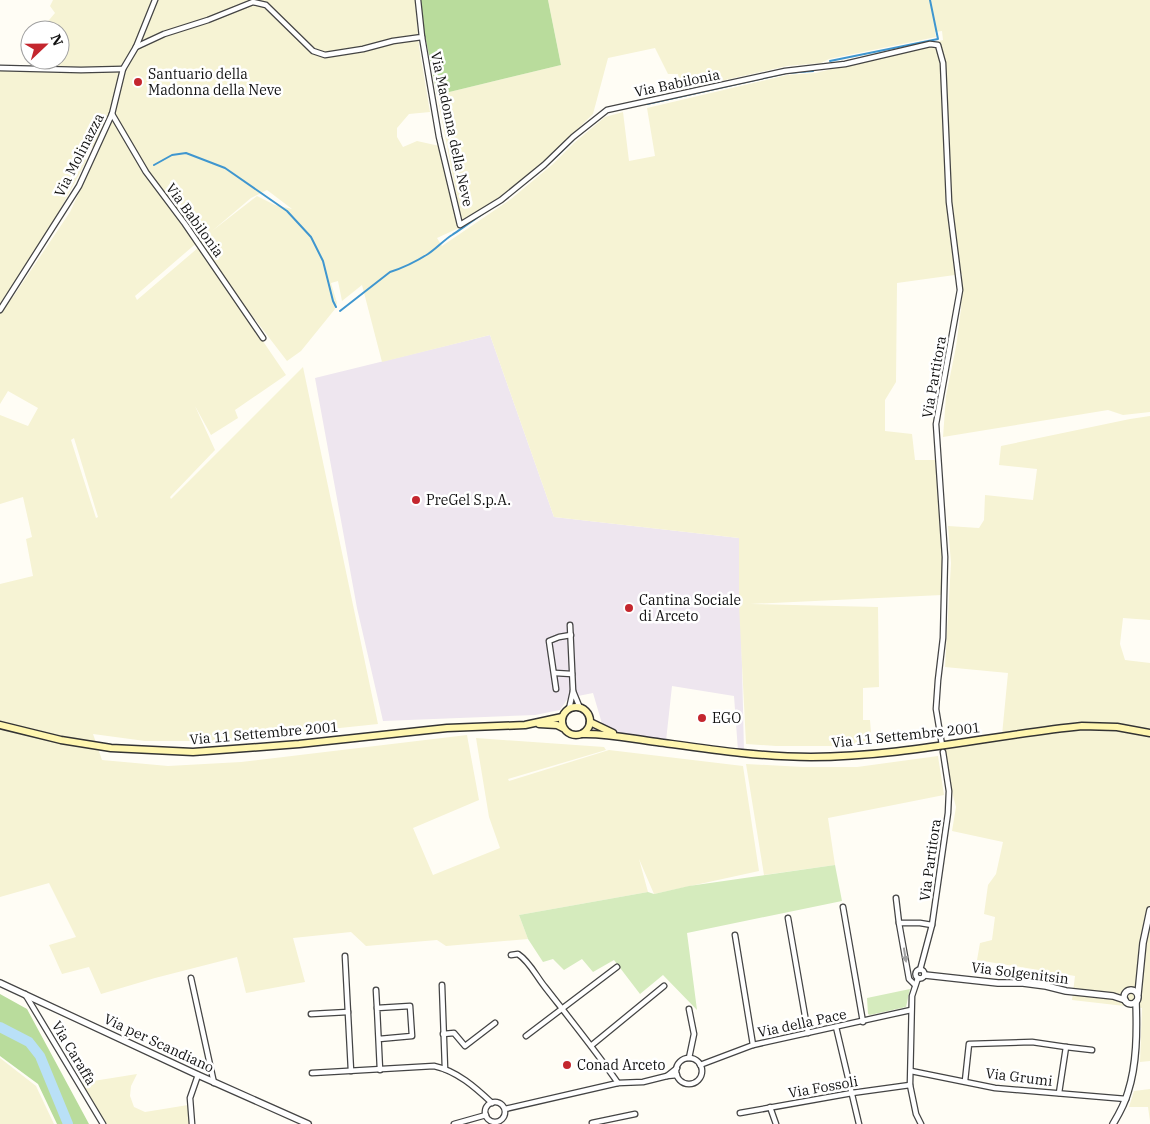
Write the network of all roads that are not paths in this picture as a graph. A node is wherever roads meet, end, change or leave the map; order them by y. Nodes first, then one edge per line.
1 (155, 0) edge
2 (418, 0) edge
3 (422, 37) junction
4 (936, 44) joint
5 (136, 47) junction
6 (0, 68) edge
7 (123, 69) junction
8 (112, 114) junction
9 (460, 225) joint
10 (0, 310) edge
11 (263, 338) dead end
12 (570, 625) dead end
13 (571, 635) junction
14 (555, 673) junction
15 (572, 674) junction
16 (556, 689) dead end
17 (574, 691) junction
18 (580, 708) junction
19 (569, 709) junction
20 (562, 717) junction
21 (590, 722) junction
22 (533, 724) junction
23 (0, 725) edge
24 (563, 728) junction
25 (1150, 729) edge
26 (1137, 730) junction
27 (1150, 733) edge
28 (582, 734) junction
29 (618, 736) junction
30 (942, 748) junction
31 (896, 898) dead end
32 (843, 907) dead end
33 (1150, 910) edge
34 (788, 918) dead end
35 (899, 923) junction
36 (932, 925) junction
37 (735, 935) dead end
38 (511, 955) dead end
39 (345, 956) dead end
40 (617, 967) dead end
41 (920, 970) junction
42 (925, 975) junction
43 (1139, 977) junction
44 (191, 978) dead end
45 (918, 978) junction
46 (0, 983) edge
47 (442, 985) dead end
48 (915, 985) junction
49 (664, 986) dead end
50 (376, 990) dead end
51 (1129, 991) junction
52 (25, 994) junction
53 (1138, 994) junction
54 (1113, 996) junction
55 (1131, 1002) junction
56 (377, 1008) junction
57 (562, 1009) junction
58 (689, 1009) dead end
59 (911, 1010) junction
60 (348, 1012) junction
61 (311, 1014) dead end
62 (863, 1022) junction
63 (495, 1023) dead end
64 (836, 1027) junction
65 (808, 1033) junction
66 (444, 1034) junction
67 (526, 1036) dead end
68 (378, 1039) junction
69 (592, 1045) junction
70 (753, 1045) junction
71 (1066, 1047) junction
72 (1092, 1050) dead end
73 (689, 1058) junction
74 (700, 1065) junction
75 (677, 1068) junction
76 (445, 1069) junction
77 (380, 1070) junction
78 (351, 1071) junction
79 (911, 1071) junction
80 (312, 1073) dead end
81 (198, 1075) junction
82 (677, 1075) junction
83 (667, 1076) junction
84 (965, 1081) junction
85 (214, 1082) junction
86 (618, 1083) junction
87 (910, 1084) junction
88 (852, 1093) junction
89 (1059, 1093) junction
90 (1126, 1098) junction
91 (492, 1103) junction
92 (770, 1107) junction
93 (504, 1109) junction
94 (635, 1114) dead end
95 (740, 1114) dead end
96 (486, 1115) junction
97 (499, 1123) edge
98 (103, 1124) edge
99 (192, 1124) edge
100 (308, 1124) edge
101 (454, 1124) edge
102 (590, 1124) edge
103 (776, 1124) edge
104 (859, 1124) edge
105 (921, 1124) edge
106 (1113, 1124) edge

1 - 5 street, Via Molinazza
2 - 3 street, Via Madonna della Neve
3 - 5 street, Via Madonna della Neve
3 - 9 street, Via Madonna della Neve
4 - 9 street, Via Babilonia
4 - 30 street, Via Partitora
5 - 7 street, Via Molinazza
6 - 7 street
7 - 8 street, Via Molinazza
8 - 10 street, Via Molinazza
8 - 11 street, Via Babilonia
12 - 13 street
13 - 14 street
13 - 15 street
14 - 15 street
14 - 16 street
15 - 17 street
17 - 18 street
17 - 19 street
18 - 19 main road
18 - 21 main road, Via 11 Settembre 2001
19 - 20 main road
20 - 22 main road, Via 11 Settembre 2001
20 - 24 main road
21 - 28 main road
21 - 29 main road, Via 11 Settembre 2001
22 - 23 main road, Via 11 Settembre 2001
22 - 24 main road, Via 11 Settembre 2001
24 - 28 main road, Via 11 Settembre 2001
25 - 26 main road, Via 11 Settembre 2001
26 - 27 main road, Via 11 Settembre 2001
26 - 30 main road, Via 11 Settembre 2001
28 - 29 main road, Via 11 Settembre 2001
29 - 30 main road, Via 11 Settembre 2001
30 - 36 street, Via Partitora
31 - 35 street
32 - 62 street
33 - 43 street
34 - 65 street
35 - 36 street
35 -> 48 street
36 - 41 street, Via Partitora
37 - 70 street
38 - 57 street
39 - 60 street
40 - 57 street
41 - 42 street
41 - 45 street, Via Partitora
42 - 45 street
42 - 54 street, Via Solgenitsin
43 - 51 street
43 - 53 street
44 - 85 street
45 - 48 street, Via Partitora
46 - 52 street, Via per Scandiano
47 - 66 street
48 - 59 street, Via Partitora
49 - 69 street
50 - 56 street
51 - 53 street
51 - 54 street, Via Solgenitsin
51 - 55 street
52 - 81 street, Via per Scandiano
52 - 98 street, Via Caraffa
53 - 55 street
54 - 55 street, Via Solgenitsin
55 - 90 street
56 - 68 street
56 - 68 street
57 - 67 street
57 - 69 street
58 - 73 street
59 - 62 street, Via della Pace
59 - 79 street, Via Partitora
60 - 61 street
60 - 78 street
62 - 64 street, Via della Pace
63 - 66 street
64 - 65 street, Via della Pace
64 - 88 street
65 - 70 street, Via della Pace
66 - 76 street
68 - 77 street
69 - 86 street
70 - 74 street, Via della Pace
71 - 72 street
71 - 84 street
71 - 89 street
73 - 74 street
73 - 75 street
74 - 82 street
75 - 82 street
75 - 83 street
76 - 77 street
76 - 91 street
77 - 78 street
78 - 80 street
79 - 84 street, Via Grumi
79 - 87 street, Via Partitora
81 - 85 street, Via per Scandiano
81 - 99 street
82 - 83 street
83 - 86 street
84 - 89 street, Via Grumi
85 - 100 street, Via per Scandiano
86 - 93 street
87 - 88 street, Via Fossoli
87 - 105 street, Via Partitora
88 - 92 street, Via Fossoli
88 - 104 street
89 - 90 street, Via Grumi
90 - 106 street
91 - 93 street
91 - 96 street
92 - 95 street, Via Fossoli
92 - 103 street
93 - 97 street
94 - 102 street
96 - 97 street
96 - 101 street

